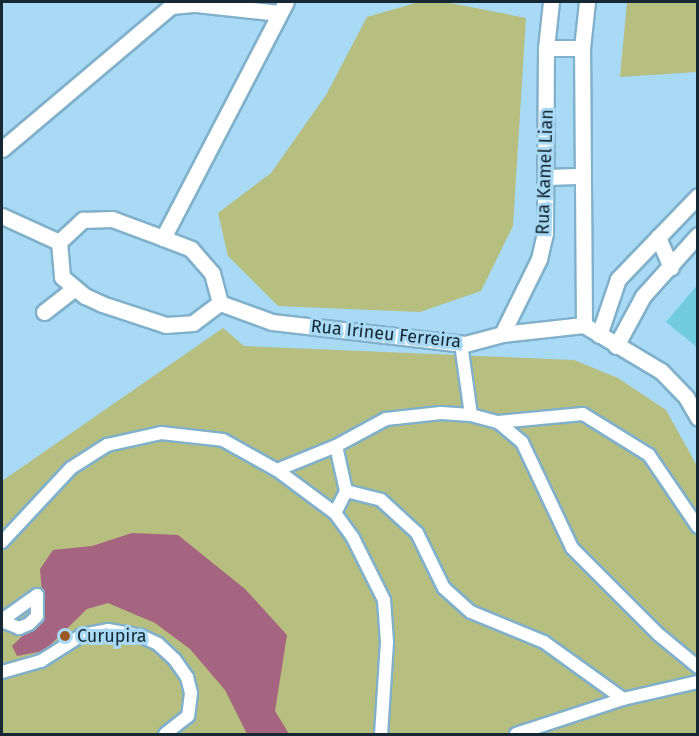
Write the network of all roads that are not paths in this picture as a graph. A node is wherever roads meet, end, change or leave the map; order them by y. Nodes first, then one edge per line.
1 (551, 2) edge
2 (587, 2) edge
3 (283, 7) edge
4 (546, 48) junction
5 (582, 48) junction
6 (2, 149) edge
7 (583, 176) junction
8 (548, 177) junction
9 (698, 195) edge
10 (2, 216) edge
11 (698, 235) edge
12 (658, 237) junction
13 (163, 238) junction
14 (59, 242) junction
15 (671, 267) junction
16 (75, 288) junction
17 (220, 303) junction
18 (44, 312) dead end
19 (584, 325) junction
20 (502, 334) junction
21 (599, 335) junction
22 (461, 344) junction
23 (616, 346) junction
24 (471, 415) junction
25 (698, 418) edge
26 (498, 422) junction
27 (336, 446) junction
28 (276, 470) junction
29 (346, 491) junction
30 (335, 513) junction
31 (698, 527) edge
32 (2, 542) edge
33 (698, 667) edge
34 (2, 672) edge
35 (698, 682) edge
36 (622, 699) junction
37 (165, 735) edge
38 (381, 735) edge
39 (516, 735) edge

1 - 4 street, Rua Kamel Lian
2 - 5 street, Rua Kamel Lian
3 - 6 street
3 - 13 street
4 - 5 street
4 - 8 street, Rua Kamel Lian
5 - 7 street, Rua Kamel Lian
7 - 8 street
7 - 19 street, Rua Kamel Lian
8 - 20 street, Rua Kamel Lian
9 - 12 street
10 - 14 street
11 - 15 street
12 - 15 street
12 - 21 street
13 - 14 street
13 - 17 street
14 - 16 street
15 - 23 street
16 - 17 street
16 - 18 street
17 - 22 street, Rua Irineu Ferreira
19 - 20 street, Rua Irineu Ferreira
19 - 21 street
20 - 22 street, Rua Irineu Ferreira
21 - 23 street
22 - 24 street
23 - 25 street
24 - 26 street
24 - 27 street
26 - 31 street
26 - 33 street
27 - 28 street
27 - 29 street
28 - 30 street
28 - 32 street
29 - 30 street
29 - 36 street
30 - 38 street
34 - 37 street
35 - 36 street
36 - 39 street

